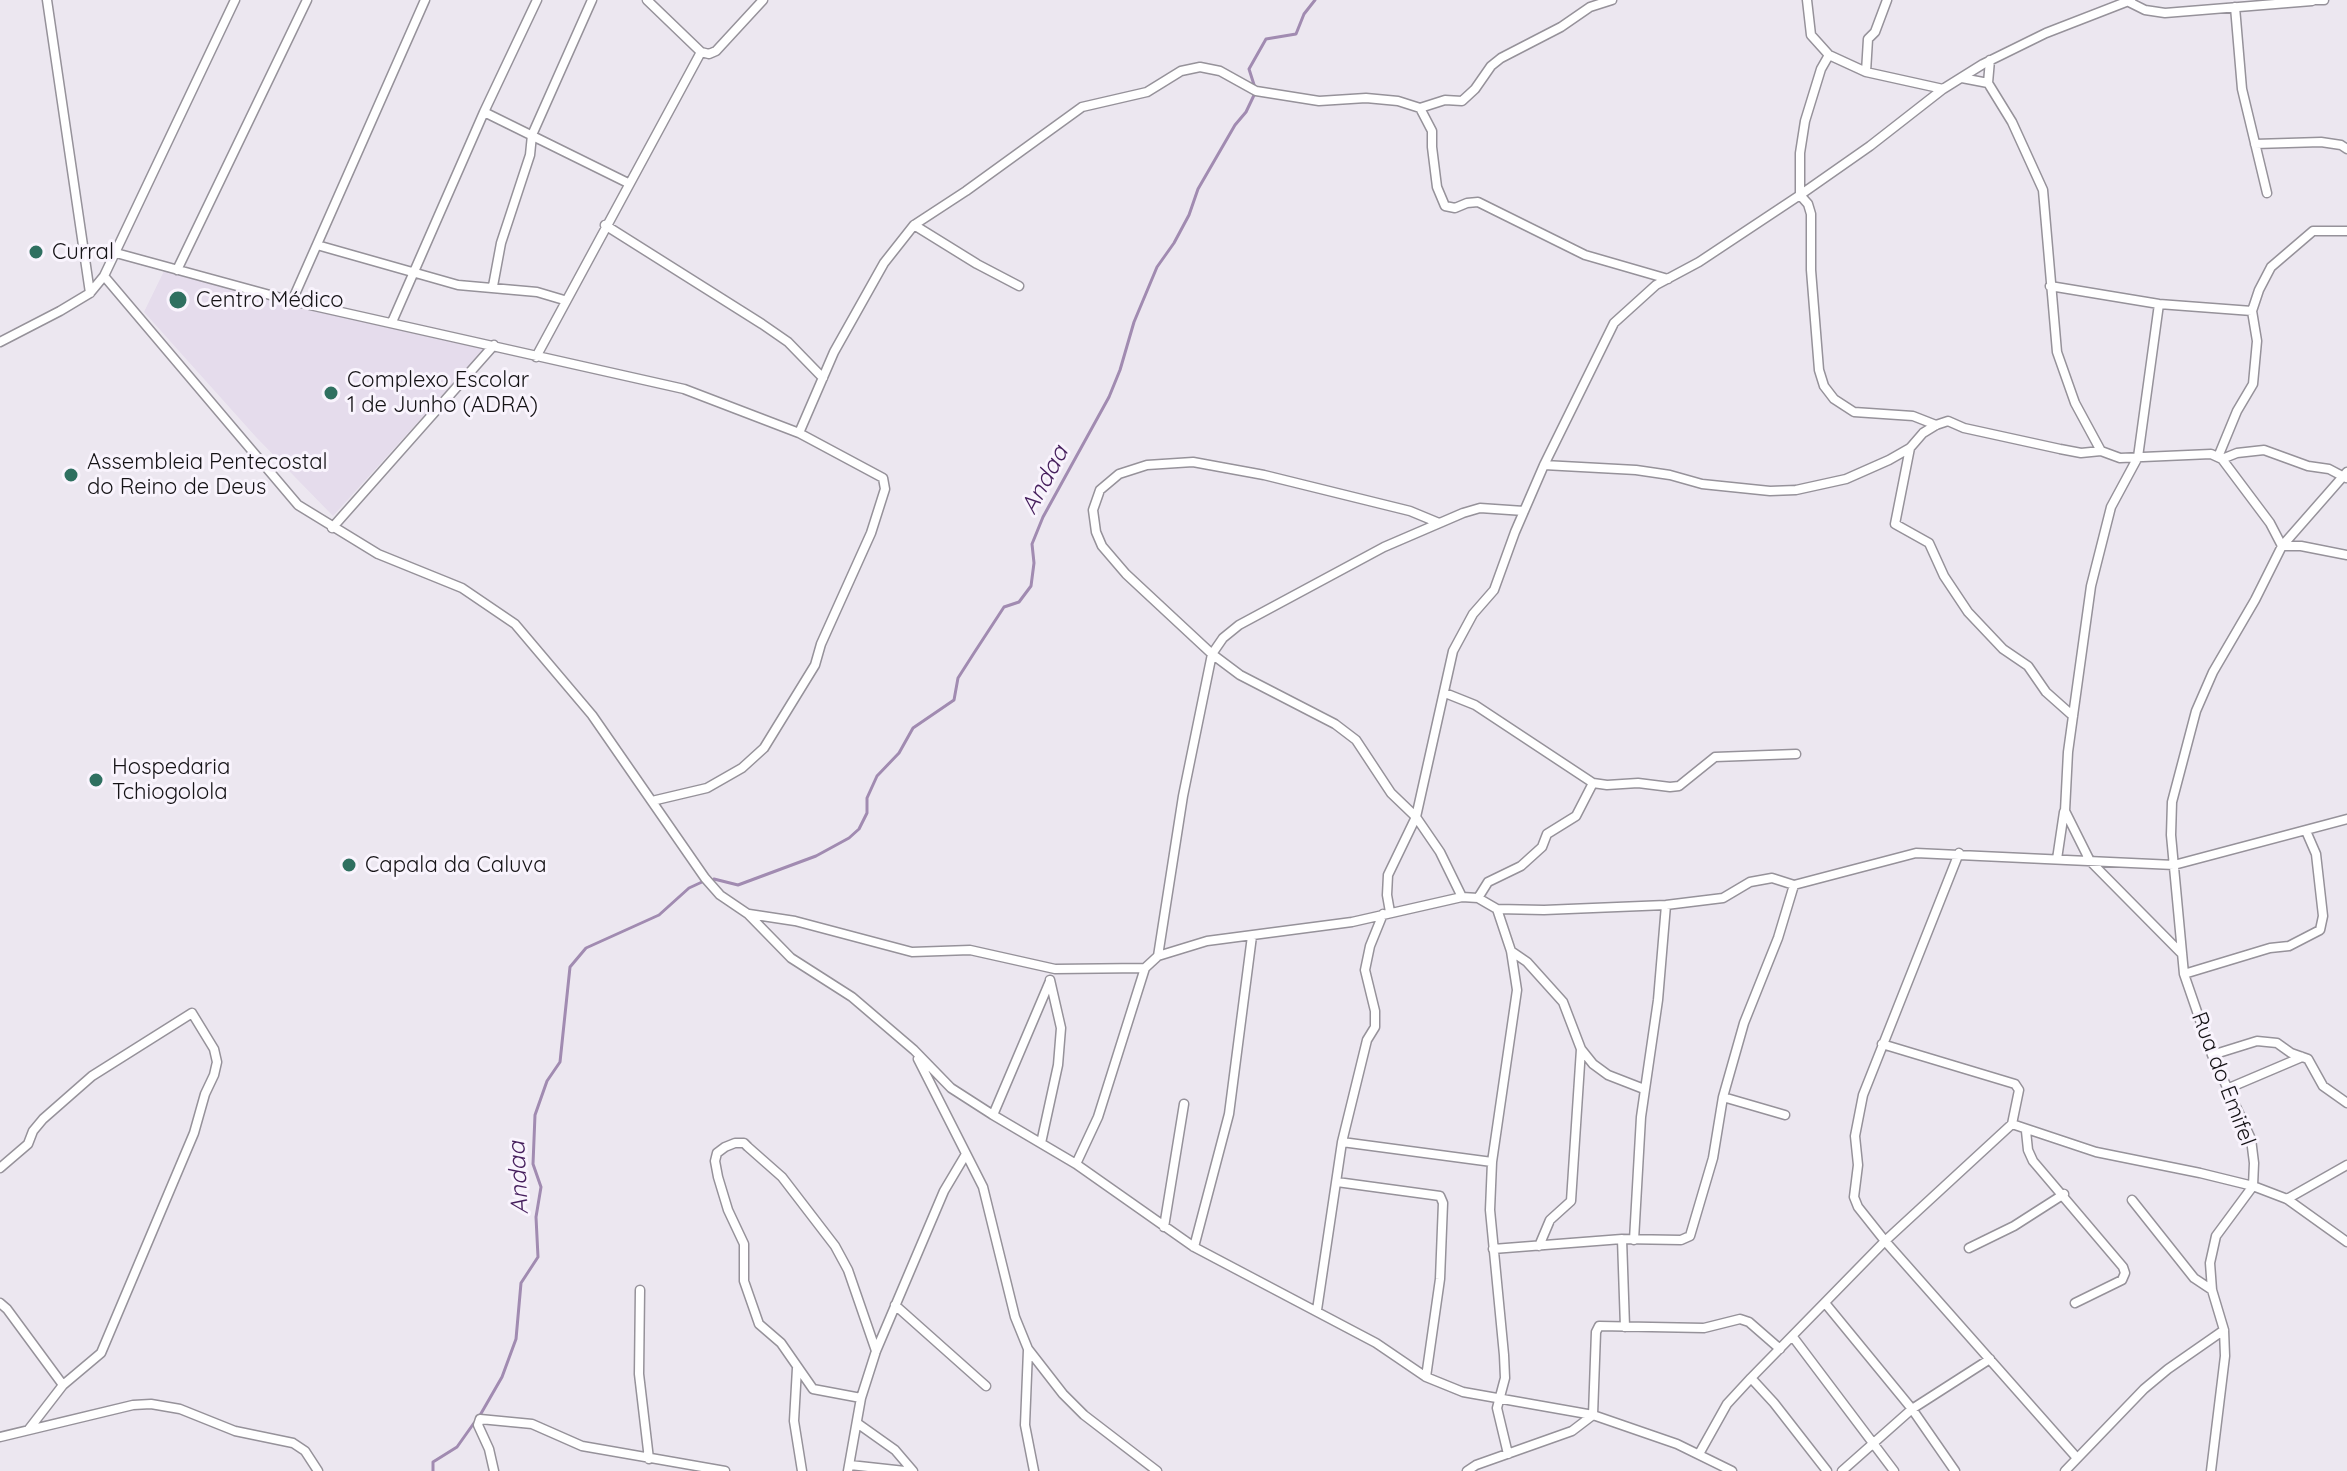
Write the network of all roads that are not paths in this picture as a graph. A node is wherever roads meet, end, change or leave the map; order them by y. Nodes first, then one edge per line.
1 (47, 0) edge
2 (235, 0) edge
3 (307, 0) edge
4 (425, 0) edge
5 (537, 0) edge
6 (592, 0) edge
7 (647, 0) edge
8 (763, 0) edge
9 (1612, 0) edge
10 (1807, 0) edge
11 (1887, 0) edge
12 (2312, 0) edge
13 (2324, 0) edge
14 (2130, 1) edge
15 (2235, 7) junction
16 (701, 52) junction
17 (1829, 55) junction
18 (1990, 60) junction
19 (1866, 72) junction
20 (1962, 78) junction
21 (1988, 83) junction
22 (1943, 89) junction
23 (1420, 108) junction
24 (484, 112) junction
25 (532, 135) junction
26 (2255, 144) junction
27 (2345, 146) edge
28 (628, 183) junction
29 (2267, 193) dead end
30 (1800, 195) junction
31 (605, 225) junction
32 (914, 225) junction
33 (2347, 231) edge
34 (317, 245) junction
35 (116, 253) junction
36 (177, 270) junction
37 (415, 272) junction
38 (104, 276) junction
39 (1668, 279) junction
40 (493, 286) junction
41 (1019, 286) dead end
42 (2050, 286) junction
43 (90, 293) junction
44 (564, 300) junction
45 (292, 301) junction
46 (2159, 304) junction
47 (2252, 311) junction
48 (392, 322) junction
49 (0, 342) edge
50 (494, 345) junction
51 (536, 357) junction
52 (823, 378) junction
53 (1936, 425) junction
54 (799, 433) junction
55 (1910, 448) junction
56 (2101, 451) junction
57 (2138, 457) junction
58 (2220, 458) junction
59 (1544, 465) junction
60 (2346, 476) edge
61 (1524, 511) junction
62 (1439, 523) junction
63 (332, 528) junction
64 (2282, 546) junction
65 (2347, 555) edge
66 (1212, 654) junction
67 (1445, 693) junction
68 (2073, 716) junction
69 (1796, 754) dead end
70 (1593, 783) junction
71 (652, 801) junction
72 (2065, 811) junction
73 (1416, 817) junction
74 (2347, 819) edge
75 (2306, 831) junction
76 (1959, 853) junction
77 (2057, 859) junction
78 (2090, 861) junction
79 (2174, 865) junction
80 (1794, 885) junction
81 (1462, 897) junction
82 (1478, 898) junction
83 (1666, 905) junction
84 (1497, 909) junction
85 (1387, 913) junction
86 (748, 914) junction
87 (1252, 936) junction
88 (1511, 951) junction
89 (2182, 954) junction
90 (1158, 956) junction
91 (1145, 968) junction
92 (1055, 969) junction
93 (2184, 974) junction
94 (1050, 980) junction
95 (1882, 1044) junction
96 (1581, 1049) junction
97 (914, 1050) junction
98 (2212, 1055) junction
99 (2303, 1057) junction
100 (2229, 1088) junction
101 (1644, 1089) junction
102 (1723, 1097) junction
103 (2347, 1103) edge
104 (1184, 1104) dead end
105 (993, 1115) junction
106 (1785, 1115) dead end
107 (2012, 1124) junction
108 (2026, 1131) junction
109 (1342, 1142) junction
110 (1041, 1143) junction
111 (966, 1154) junction
112 (1492, 1162) junction
113 (1076, 1164) junction
114 (2347, 1165) edge
115 (0, 1168) edge
116 (1337, 1182) junction
117 (2253, 1186) junction
118 (2064, 1194) junction
119 (2287, 1199) junction
120 (2132, 1200) dead end
121 (1164, 1227) junction
122 (1622, 1239) junction
123 (1634, 1240) junction
124 (1885, 1241) junction
125 (2347, 1242) edge
126 (1539, 1246) junction
127 (1194, 1247) junction
128 (1969, 1248) dead end
129 (1493, 1249) junction
130 (640, 1290) dead end
131 (2212, 1290) junction
132 (0, 1303) edge
133 (1825, 1303) junction
134 (2075, 1303) dead end
135 (895, 1305) junction
136 (1317, 1310) junction
137 (1625, 1327) junction
138 (2224, 1330) junction
139 (1793, 1337) junction
140 (1028, 1349) junction
141 (1780, 1349) junction
142 (876, 1351) junction
143 (1990, 1359) junction
144 (797, 1367) junction
145 (1426, 1377) junction
146 (1751, 1378) junction
147 (63, 1385) junction
148 (986, 1386) dead end
149 (861, 1398) junction
150 (1500, 1399) junction
151 (1912, 1409) junction
152 (1593, 1415) junction
153 (857, 1423) junction
154 (29, 1429) junction
155 (0, 1437) edge
156 (1873, 1444) junction
157 (1508, 1454) junction
158 (1699, 1454) junction
159 (2077, 1458) junction
160 (649, 1459) junction
161 (848, 1469) edge
162 (318, 1471) edge
163 (494, 1471) edge
164 (725, 1471) edge
165 (802, 1471) edge
166 (905, 1471) edge
167 (913, 1471) edge
168 (1034, 1471) edge
169 (1157, 1471) edge
170 (1467, 1471) edge
171 (1732, 1471) edge
172 (1827, 1471) edge
173 (1842, 1471) edge
174 (1894, 1471) edge
175 (1955, 1471) edge
176 (2065, 1471) edge
177 (2211, 1471) edge

1 - 43 street
2 - 35 street
3 - 36 street
4 - 34 street
5 - 24 street
6 - 25 street
7 - 16 street
8 - 16 street
9 - 23 street
10 - 17 street
11 - 19 street
12 - 13 street
12 - 15 street
14 - 15 street
14 - 18 street
15 - 26 street
16 - 28 street
17 - 19 street
17 - 30 street
18 - 20 street
18 - 21 street
19 - 22 street
20 - 21 street
20 - 22 street
21 - 42 street
22 - 30 street
23 - 32 street
23 - 39 street
24 - 25 street
24 - 37 street
25 - 28 street
25 - 40 street
26 - 27 street
26 - 29 street
28 - 31 street
30 - 39 street
30 - 53 street
31 - 44 street
31 - 52 street
32 - 41 street
32 - 52 street
33 - 47 street
34 - 37 street
34 - 45 street
35 - 36 street
35 - 38 street
36 - 45 street
37 - 40 street
37 - 48 street
38 - 43 street
38 - 63 street
39 - 59 street
40 - 44 street
42 - 46 street
42 - 56 street
43 - 49 street
44 - 51 street
45 - 48 street
46 - 47 street
46 - 57 street
47 - 58 street
48 - 50 street
50 - 51 street
50 - 63 street
51 - 54 street
52 - 54 street
53 - 55 street
53 - 56 street
54 - 71 street
55 - 59 street
55 - 68 street
56 - 57 street
57 - 58 street
57 - 68 street
58 - 60 street
58 - 64 street
59 - 61 street
60 - 64 street, Rua do Emifel
61 - 62 street
61 - 67 street
62 - 66 street
62 - 66 street
63 - 71 street
64 - 65 street
64 - 79 street, Rua do Emifel
66 - 73 street
66 - 90 street
67 - 70 street
67 - 73 street
68 - 72 street
69 - 70 street
70 - 82 street
71 - 86 street
72 - 77 street
72 - 78 street
73 - 81 street
73 - 85 street
74 - 75 street
75 - 79 street
75 - 93 street
76 - 77 street
76 - 80 street
76 - 95 street
77 - 78 street
78 - 79 street
78 - 89 street
79 - 89 street, Rua do Emifel
80 - 83 street
80 - 102 street
81 - 82 street
81 - 85 street
82 - 84 street
83 - 84 street
83 - 101 street
84 - 88 street
85 - 87 street
85 - 109 street
86 - 92 street
86 - 97 street
87 - 90 street
87 - 127 street
88 - 96 street
88 - 112 street
89 - 93 street, Rua do Emifel
90 - 91 street
91 - 92 street
91 - 113 street
92 - 94 street
93 - 98 street, Rua do Emifel
94 - 105 street
94 - 110 street
95 - 107 street
95 - 124 street
96 - 101 street
96 - 126 street
97 - 105 street
97 - 111 street
98 - 99 street
98 - 100 street, Rua do Emifel
99 - 100 street
99 - 103 street
100 - 117 street, Rua do Emifel
101 - 123 street
102 - 106 street
102 - 123 street
104 - 121 street
105 - 110 street
107 - 108 street
107 - 124 street
108 - 117 street
108 - 118 street
109 - 112 street
109 - 116 street
110 - 113 street
111 - 135 street
111 - 140 street
112 - 129 street
113 - 121 street
114 - 119 street
115 - 147 street
116 - 136 street
116 - 145 street
117 - 119 street
117 - 131 street
118 - 128 street
118 - 134 street
119 - 125 street
120 - 131 street
121 - 127 street
122 - 123 street
122 - 126 street
122 - 137 street
124 - 133 street
124 - 143 street
126 - 129 street
127 - 136 street
129 - 150 street
130 - 160 street
131 - 138 street
132 - 147 street
133 - 139 street
133 - 151 street
135 - 142 street
135 - 148 street
136 - 145 street
137 - 141 street
137 - 152 street
138 - 159 street
138 - 177 street
139 - 141 street
139 - 156 street
140 - 168 street
140 - 169 street
141 - 146 street
142 - 144 street
142 - 149 street
143 - 151 street
143 - 159 street
144 - 149 street
144 - 165 street
145 - 150 street
146 - 158 street
146 - 172 street
147 - 154 street
149 - 153 street
150 - 152 street
150 - 157 street
151 - 156 street
151 - 175 street
152 - 157 street
152 - 158 street
153 - 161 street
153 - 167 street
154 - 155 street
154 - 162 street
156 - 173 street
156 - 174 street
157 - 170 street
158 - 171 street
159 - 176 street
160 - 163 street
160 - 164 street
161 - 166 street

